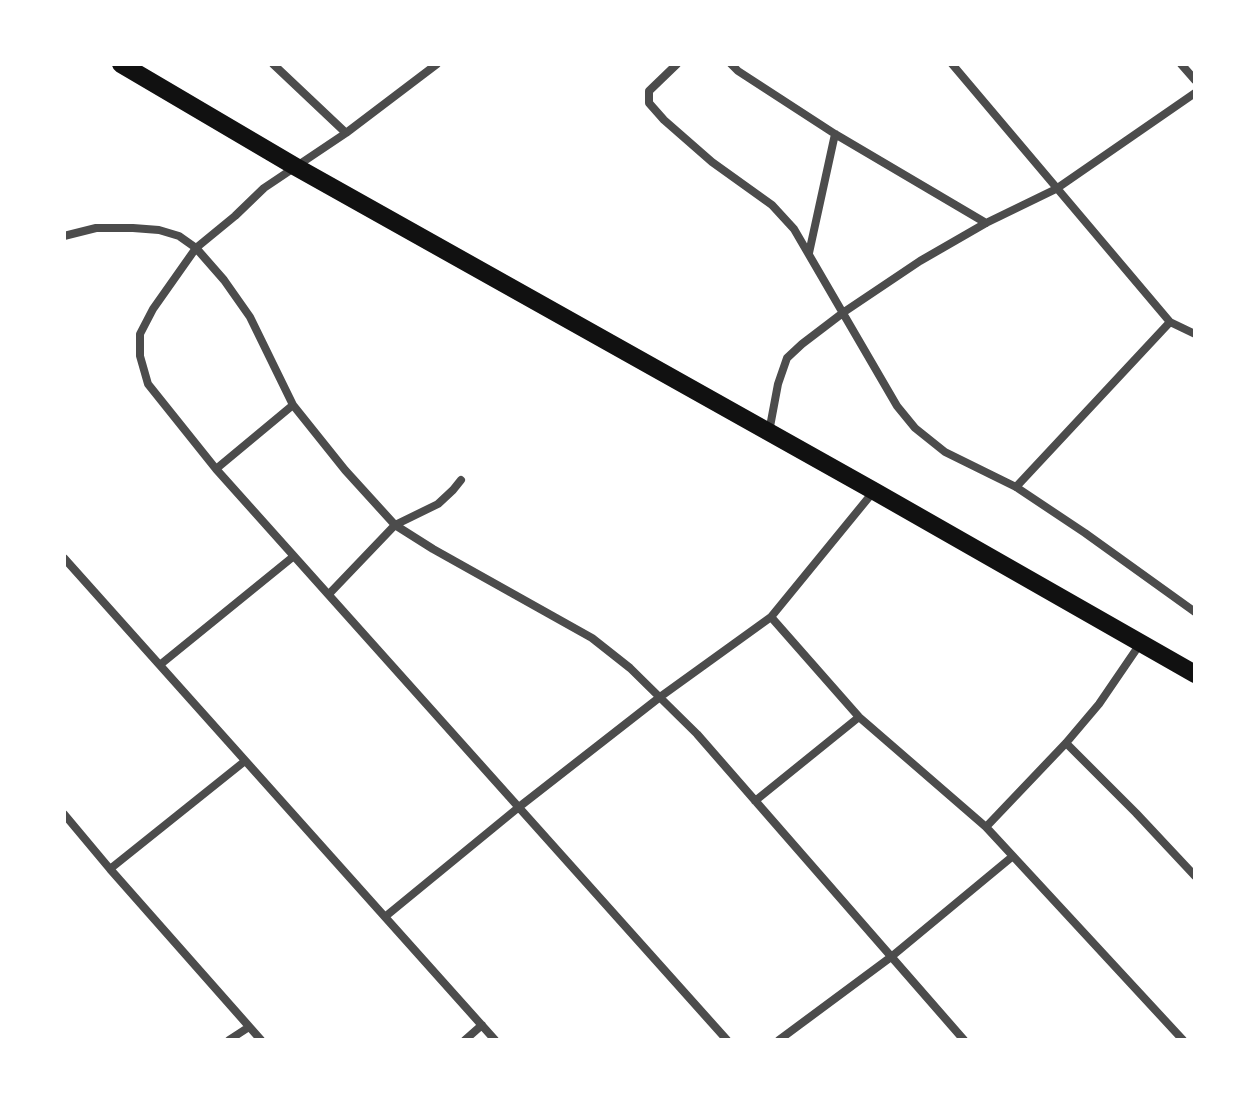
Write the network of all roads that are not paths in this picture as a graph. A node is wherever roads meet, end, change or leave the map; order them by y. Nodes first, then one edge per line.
1 (121, 64) edge
2 (273, 64) edge
3 (437, 64) edge
4 (677, 64) edge
5 (731, 64) edge
6 (952, 64) edge
7 (1181, 64) edge
8 (1195, 80) edge
9 (1195, 93) edge
10 (346, 133) junction
11 (835, 134) junction
12 (296, 167) junction
13 (1056, 189) junction
14 (986, 223) junction
15 (64, 236) edge
16 (196, 248) junction
17 (809, 253) junction
18 (844, 312) junction
19 (1170, 322) junction
20 (1195, 334) edge
21 (293, 405) junction
22 (769, 432) junction
23 (216, 469) junction
24 (461, 480) dead end
25 (1016, 487) junction
26 (874, 491) junction
27 (395, 525) junction
28 (294, 556) junction
29 (64, 558) edge
30 (329, 594) junction
31 (1195, 612) edge
32 (771, 617) junction
33 (1141, 643) junction
34 (161, 664) junction
35 (1195, 674) edge
36 (660, 697) junction
37 (859, 717) junction
38 (1066, 743) junction
39 (245, 761) junction
40 (755, 801) junction
41 (519, 807) junction
42 (64, 814) edge
43 (986, 827) junction
44 (1013, 856) junction
45 (110, 869) junction
46 (1195, 876) edge
47 (386, 916) junction
48 (891, 957) junction
49 (482, 1025) junction
50 (249, 1027) junction
51 (229, 1040) edge
52 (261, 1040) edge
53 (465, 1040) edge
54 (495, 1040) edge
55 (727, 1040) edge
56 (779, 1040) edge
57 (964, 1040) edge
58 (1183, 1040) edge

1 - 12 highway
2 - 10 street
3 - 10 street
4 - 17 street
5 - 11 street
6 - 13 street
7 - 8 street
9 - 13 street
10 - 12 street
11 - 14 street
11 - 17 street
12 - 16 street
12 - 22 highway
13 - 14 street
13 - 19 street
14 - 18 street
15 - 16 street
16 - 21 street
16 - 23 street
17 - 18 street
18 - 22 street
18 - 25 street
19 - 20 street
19 - 25 street
21 - 23 street
21 - 27 street
22 - 26 highway
23 - 28 street
24 - 27 street
25 - 31 street
26 - 32 street
26 - 33 highway
27 - 30 street
27 - 36 street
28 - 30 street
28 - 34 street
29 - 34 street
30 - 41 street
32 - 36 street
32 - 37 street
33 - 35 highway
33 - 38 street
34 - 39 street
36 - 40 street
36 - 41 street
37 - 40 street
37 - 43 street
38 - 43 street
38 - 46 street
39 - 45 street
39 - 47 street
40 - 48 street
41 - 47 street
41 - 55 street
42 - 45 street
43 - 44 street
44 - 48 street
44 - 58 street
45 - 50 street
47 - 49 street
48 - 56 street
48 - 57 street
49 - 53 street
49 - 54 street
50 - 51 street
50 - 52 street

